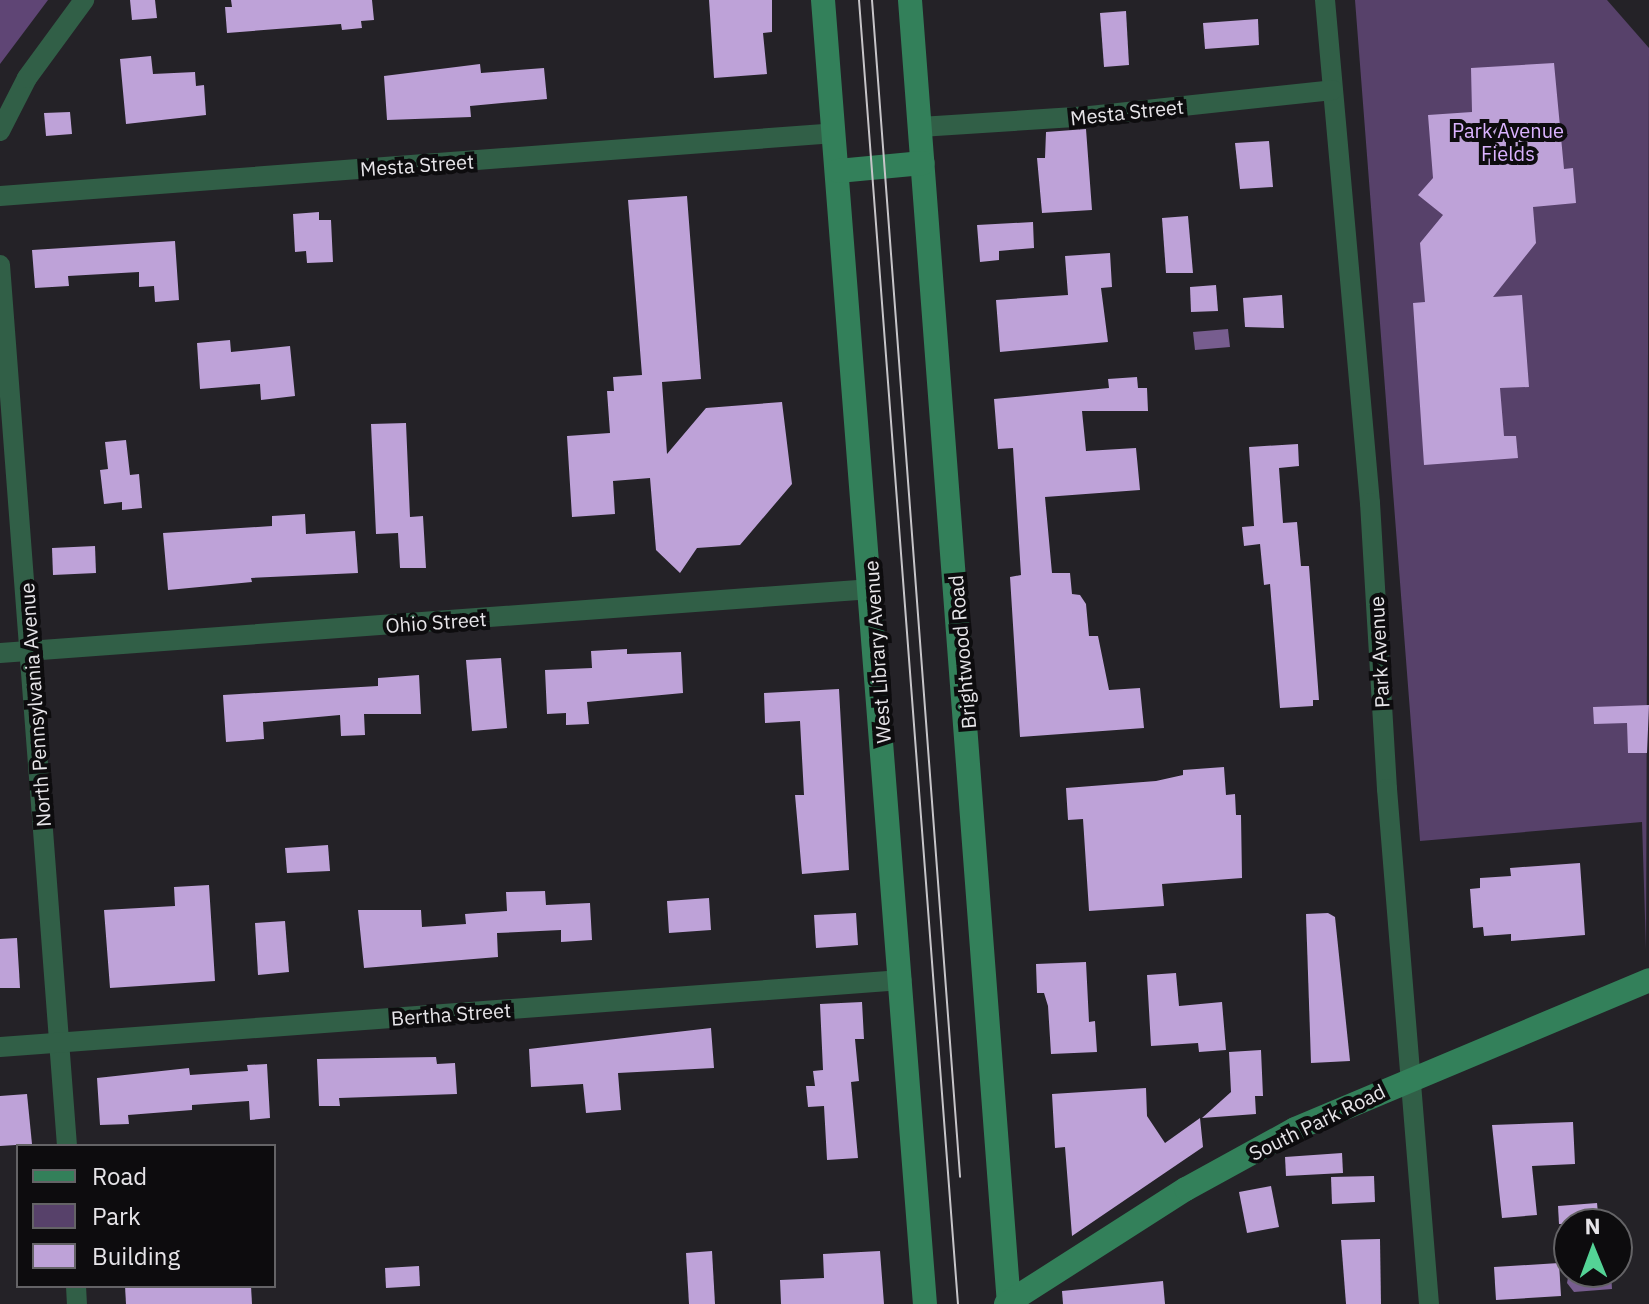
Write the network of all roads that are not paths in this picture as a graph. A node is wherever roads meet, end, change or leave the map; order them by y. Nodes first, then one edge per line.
1 (84, 0) edge
2 (823, 0) edge
3 (910, 0) edge
4 (1325, 0) edge
5 (1333, 90) junction
6 (920, 127) junction
7 (0, 131) edge
8 (835, 133) junction
9 (923, 163) junction
10 (838, 171) junction
11 (0, 196) edge
12 (0, 265) edge
13 (872, 589) junction
14 (31, 650) junction
15 (0, 653) edge
16 (902, 980) junction
17 (1649, 980) edge
18 (61, 1043) junction
19 (0, 1047) edge
20 (1410, 1077) junction
21 (67, 1144) edge
22 (1008, 1303) edge
23 (925, 1304) edge
24 (1429, 1304) edge

1 - 7 street
2 - 8 street, West Library Avenue
3 - 6 street, Brightwood Road
4 - 5 street, Park Avenue
5 - 6 street, Mesta Street
5 - 20 street, Park Avenue
6 - 9 street, Brightwood Road
8 - 10 street, West Library Avenue
8 - 11 street, Mesta Street
9 - 10 street
9 - 22 street, Brightwood Road
10 - 13 street, West Library Avenue
12 - 14 street, North Pennsylvania Avenue
13 - 14 street, Ohio Street
13 - 16 street, West Library Avenue
14 - 15 street, Ohio Street
14 - 18 street, North Pennsylvania Avenue
16 - 18 street, Bertha Street
16 - 23 street, West Library Avenue
17 - 20 street, South Park Road
18 - 19 street, Bertha Street
18 - 21 street, North Pennsylvania Avenue
20 - 22 street, South Park Road
20 - 24 street, Park Avenue

